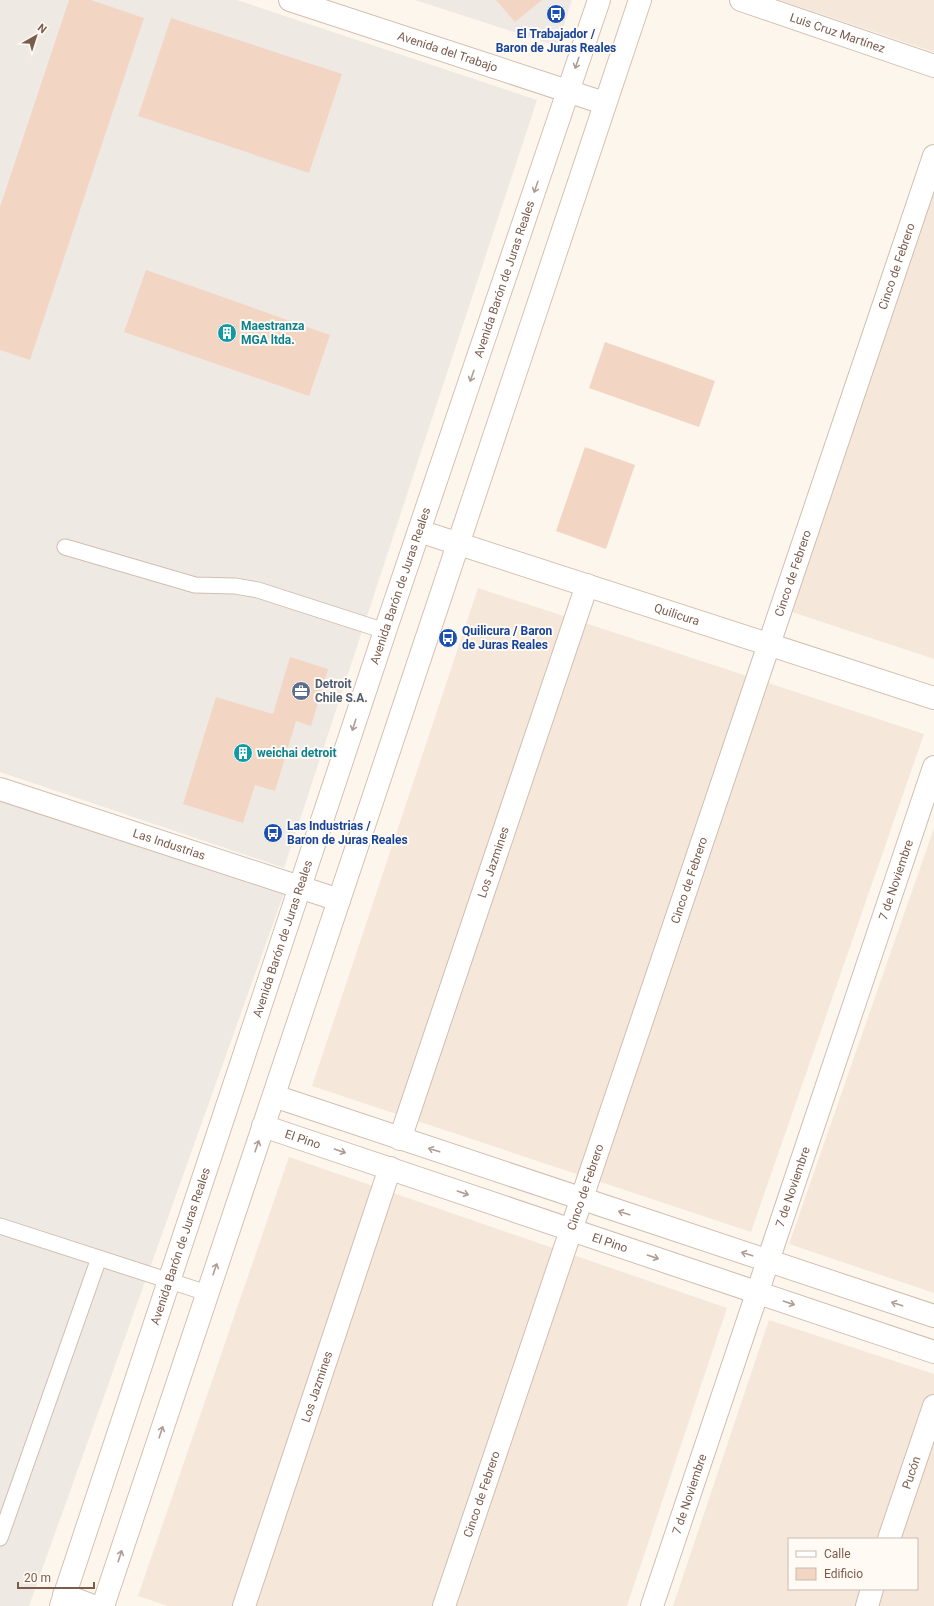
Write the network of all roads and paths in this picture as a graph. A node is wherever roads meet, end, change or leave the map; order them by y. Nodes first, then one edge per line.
1 (290, 0) edge
2 (599, 0) edge
3 (640, 0) edge
4 (741, 0) edge
5 (782, 7) edge
6 (934, 66) edge
7 (568, 92) junction
8 (604, 103) junction
9 (934, 156) edge
10 (419, 531) junction
11 (458, 543) junction
12 (66, 547) dead end
13 (587, 585) junction
14 (385, 631) junction
15 (769, 644) junction
16 (934, 698) edge
17 (934, 767) edge
18 (0, 789) edge
19 (300, 887) junction
20 (339, 900) junction
21 (274, 1096) junction
22 (263, 1126) junction
23 (400, 1138) junction
24 (390, 1168) junction
25 (582, 1199) junction
26 (0, 1226) edge
27 (571, 1230) junction
28 (99, 1258) junction
29 (768, 1261) junction
30 (169, 1281) junction
31 (758, 1292) junction
32 (207, 1293) junction
33 (934, 1316) edge
34 (934, 1352) edge
35 (934, 1406) edge
36 (0, 1538) edge
37 (889, 1538) edge
38 (872, 1590) edge
39 (62, 1601) edge
40 (93, 1606) edge
41 (103, 1606) edge
42 (244, 1606) edge
43 (444, 1606) edge
44 (652, 1606) edge
45 (867, 1606) edge

1 - 7 street, Avenida del Trabajo
2 -> 7 street, Avenida Barón de Juras Reales
3 - 8 street
4 - 5 street, Luis Cruz Martínez
5 - 6 street, Luis Cruz Martínez
7 - 8 street, Avenida del Trabajo
7 -> 10 street, Avenida Barón de Juras Reales
8 - 11 street
9 - 15 street, Cinco de Febrero
10 - 11 street, Quilicura
10 - 14 street, Avenida Barón de Juras Reales
11 - 13 street, Quilicura
11 - 20 street
12 - 14 lane
13 - 15 street, Quilicura
13 - 23 street, Los Jazmines
14 -> 19 street, Avenida Barón de Juras Reales
15 - 16 street, Quilicura
15 - 25 street, Cinco de Febrero
17 - 29 street, 7 de Noviembre
18 - 19 street, Las Industrias
19 - 20 street, Las Industrias
19 - 30 street, Avenida Barón de Juras Reales
20 - 21 street
21 - 22 street
21 - 23 street
22 -> 24 street, El Pino
32 -> 22 street
25 -> 23 street
24 -> 27 street, El Pino
24 - 42 street, Los Jazmines
25 - 27 street, Cinco de Febrero
29 -> 25 street
26 - 28 lane
27 -> 31 street, El Pino
27 - 43 street, Cinco de Febrero
28 - 30 lane
28 - 36 lane
29 - 31 street, 7 de Noviembre
33 -> 29 street
30 - 32 lane
30 - 39 street, Avenida Barón de Juras Reales
31 -> 34 street, El Pino
31 - 44 street, 7 de Noviembre
41 -> 32 street
35 - 37 street, Pucón
38 - 45 street
39 - 40 street

